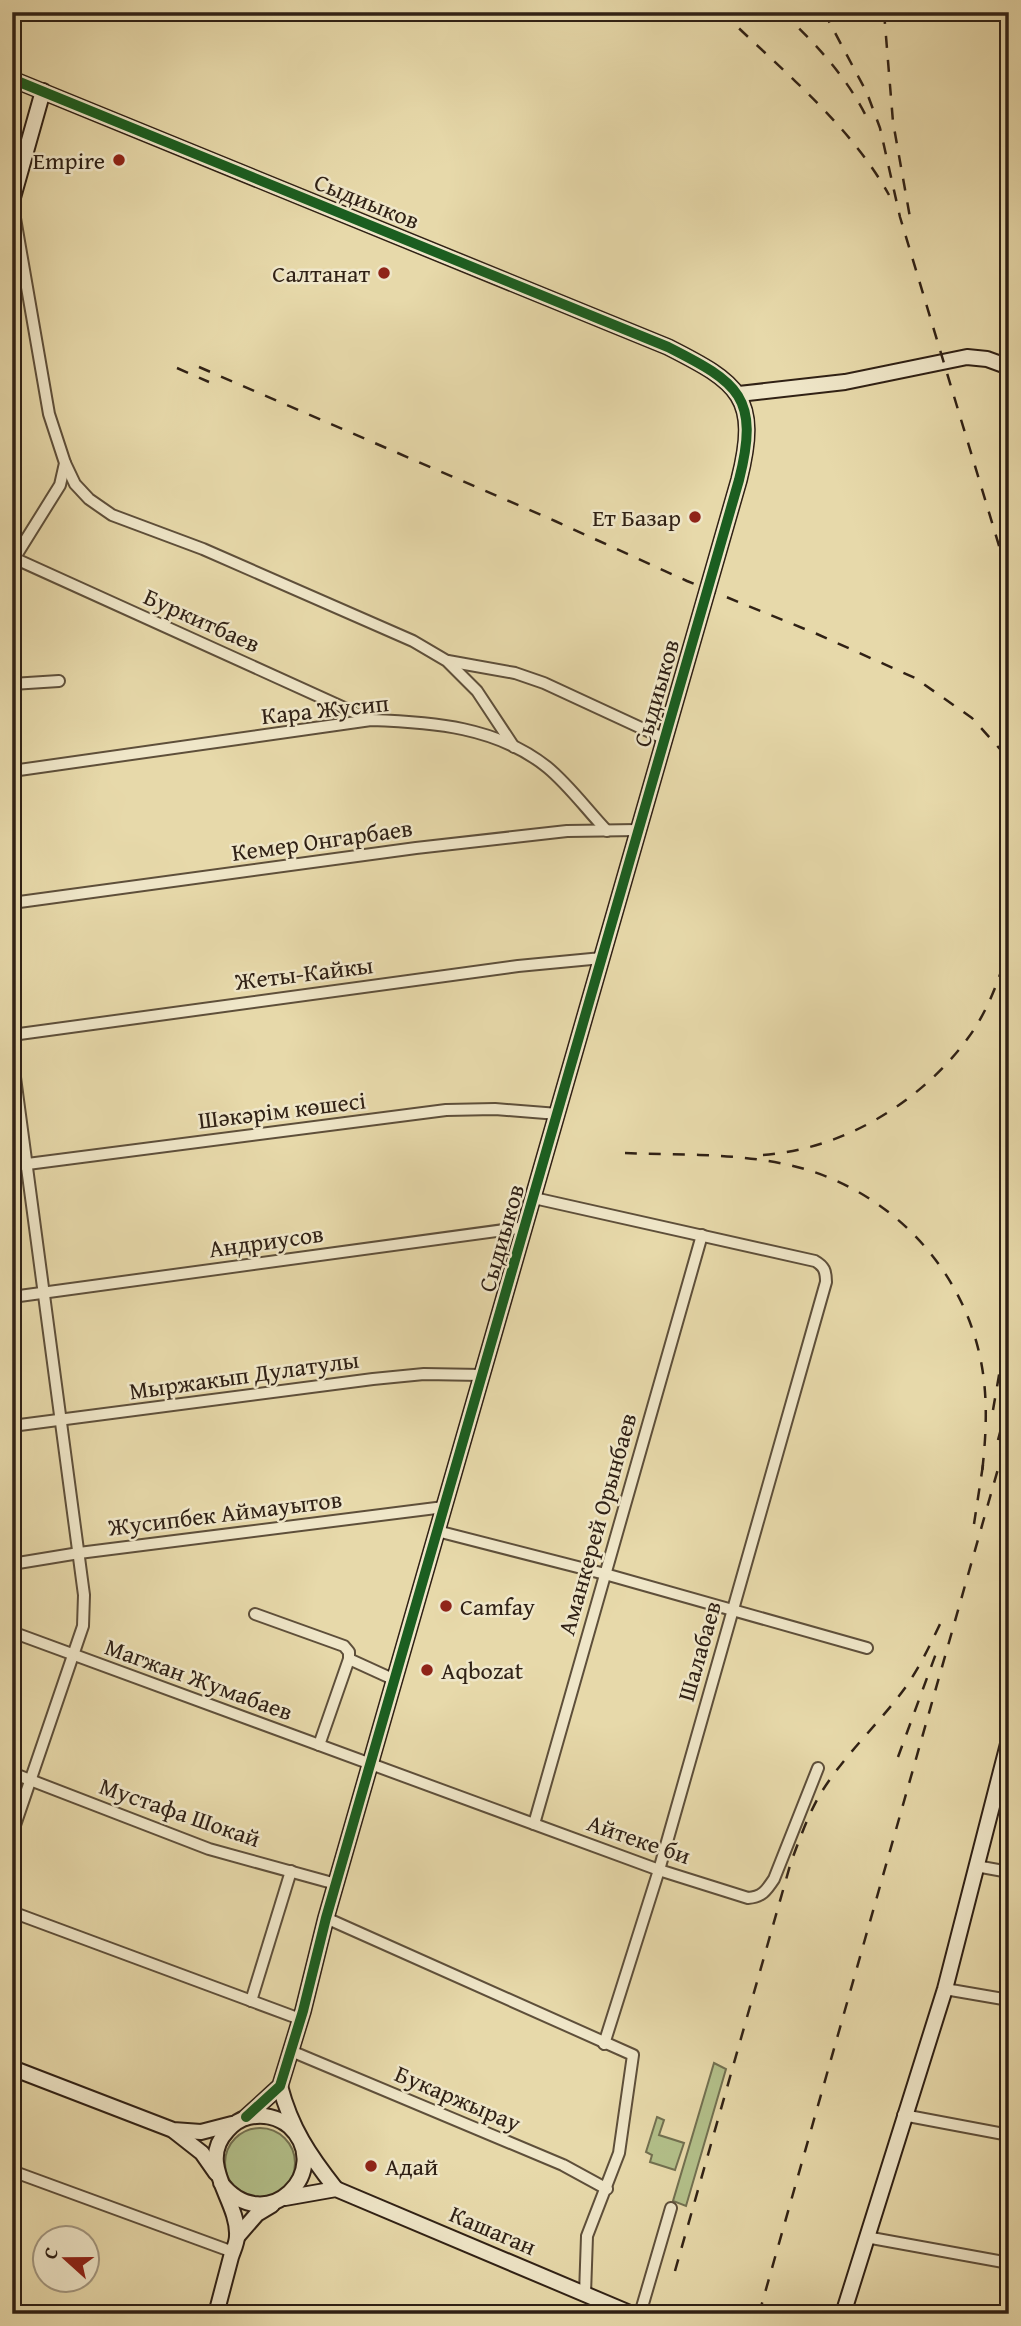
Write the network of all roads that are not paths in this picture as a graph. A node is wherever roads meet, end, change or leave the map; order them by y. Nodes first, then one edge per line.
1 (12, 79) edge
2 (43, 91) junction
3 (12, 201) edge
4 (1009, 367) edge
5 (738, 394) junction
6 (65, 463) junction
7 (14, 560) edge
8 (447, 661) junction
9 (59, 681) dead end
10 (12, 684) edge
11 (371, 720) junction
12 (665, 738) junction
13 (514, 747) junction
14 (12, 771) edge
15 (638, 830) junction
16 (607, 831) junction
17 (12, 903) edge
18 (602, 958) junction
19 (12, 1035) edge
20 (12, 1055) edge
21 (558, 1114) junction
22 (28, 1164) junction
23 (12, 1166) edge
24 (534, 1198) junction
25 (526, 1227) junction
26 (702, 1235) junction
27 (45, 1293) junction
28 (12, 1297) edge
29 (482, 1375) junction
30 (61, 1421) junction
31 (12, 1426) edge
32 (444, 1507) junction
33 (437, 1531) junction
34 (79, 1553) junction
35 (12, 1564) edge
36 (605, 1574) junction
37 (733, 1610) junction
38 (255, 1614) dead end
39 (12, 1632) edge
40 (866, 1648) dead end
41 (74, 1655) junction
42 (349, 1660) junction
43 (395, 1680) junction
44 (1009, 1740) edge
45 (319, 1745) junction
46 (372, 1765) junction
47 (818, 1768) dead end
48 (12, 1773) edge
49 (32, 1781) junction
50 (534, 1824) junction
51 (12, 1834) edge
52 (976, 1866) junction
53 (659, 1870) junction
54 (291, 1871) junction
55 (1009, 1872) edge
56 (336, 1884) junction
57 (12, 1912) edge
58 (326, 1918) junction
59 (945, 1989) junction
60 (1009, 2000) edge
61 (251, 2001) junction
62 (300, 2020) junction
63 (604, 2044) junction
64 (291, 2051) junction
65 (12, 2068) edge
66 (280, 2086) junction
67 (903, 2115) junction
68 (240, 2120) junction
69 (173, 2130) junction
70 (297, 2135) junction
71 (1009, 2135) edge
72 (12, 2171) edge
73 (219, 2178) junction
74 (336, 2189) junction
75 (607, 2189) junction
76 (281, 2200) junction
77 (671, 2208) dead end
78 (237, 2236) junction
79 (866, 2237) junction
80 (233, 2252) junction
81 (1009, 2263) edge
82 (585, 2294) junction
83 (12, 2311) edge
84 (20, 2314) edge
85 (216, 2314) edge
86 (632, 2314) edge
87 (640, 2314) edge
88 (843, 2314) edge

1 - 2 street, Сыдиыков
2 - 3 street
2 - 5 street, Сыдиыков
3 - 6 street
4 - 5 street
5 - 12 street, Сыдиыков
6 - 7 street
6 - 8 street
7 - 11 street, Буркитбаев
8 - 12 street
8 - 13 street
9 - 10 street
11 - 13 street, Кара Жусип
11 - 14 street, Кара Жусип
12 - 15 street, Сыдиыков
13 - 16 street, Кара Жусип
15 - 16 street, Кемер Онгарбаев
15 - 18 street, Сыдиыков
16 - 17 street, Кемер Онгарбаев
18 - 19 street, Жеты-Кайкы
18 - 21 street, Сыдиыков
20 - 22 street
21 - 22 street, Шәкәрім көшесі
21 - 24 street, Сыдиыков
22 - 23 street, Шәкәрім көшесі
22 - 27 street
24 - 25 street, Сыдиыков
24 - 26 street
25 - 27 street, Андриусов
25 - 29 street, Сыдиыков
26 - 36 street, Аманкерей Орынбаев
26 - 37 street, Шалабаев
27 - 28 street, Андриусов
27 - 30 street
29 - 30 street, Мыржакып Дулатулы
29 - 32 street, Сыдиыков
30 - 31 street, Мыржакып Дулатулы
30 - 34 street
32 - 33 street, Сыдиыков
32 - 34 street, Жусипбек Аймауытов
33 - 36 street
33 - 43 street, Сыдиыков
34 - 35 street, Жусипбек Аймауытов
34 - 41 street
36 - 37 street
36 - 50 street, Аманкерей Орынбаев
37 - 40 street
37 - 53 street, Шалабаев
38 - 42 street
39 - 41 street, Магжан Жумабаев
41 - 45 street, Магжан Жумабаев
41 - 49 street
42 - 43 street
42 - 45 street
43 - 46 street, Сыдиыков
44 - 52 street
45 - 46 street, Магжан Жумабаев
46 - 50 street, Айтеке би
46 - 56 street, Сыдиыков
47 - 53 street, Айтеке би
48 - 49 street, Мустафа Шокай
49 - 51 street
49 - 54 street, Мустафа Шокай
50 - 53 street, Айтеке би
52 - 55 street
52 - 59 street
53 - 63 street, Шалабаев
54 - 56 street, Мустафа Шокай
54 - 61 street
56 - 58 street, Сыдиыков
57 - 61 street
58 - 62 street, Сыдиыков
58 - 63 street
59 - 60 street
59 - 67 street
61 - 62 street
62 - 64 street, Сыдиыков
63 - 75 street
64 - 66 street, Сыдиыков
64 - 75 street, Букаржырау
65 - 69 street
66 - 68 street
66 - 70 street
67 - 71 street
67 - 79 street
68 - 69 street
68 - 70 street
68 - 73 street
69 - 73 street
70 - 74 street
70 - 76 street
72 - 80 street
73 - 76 street
73 - 78 street
74 - 76 street
74 - 82 street, Кашаган
75 - 82 street
76 - 78 street
77 - 87 street
78 - 80 street
79 - 81 street
79 - 88 street
80 - 85 street
82 - 86 street, Кашаган
83 - 84 street

